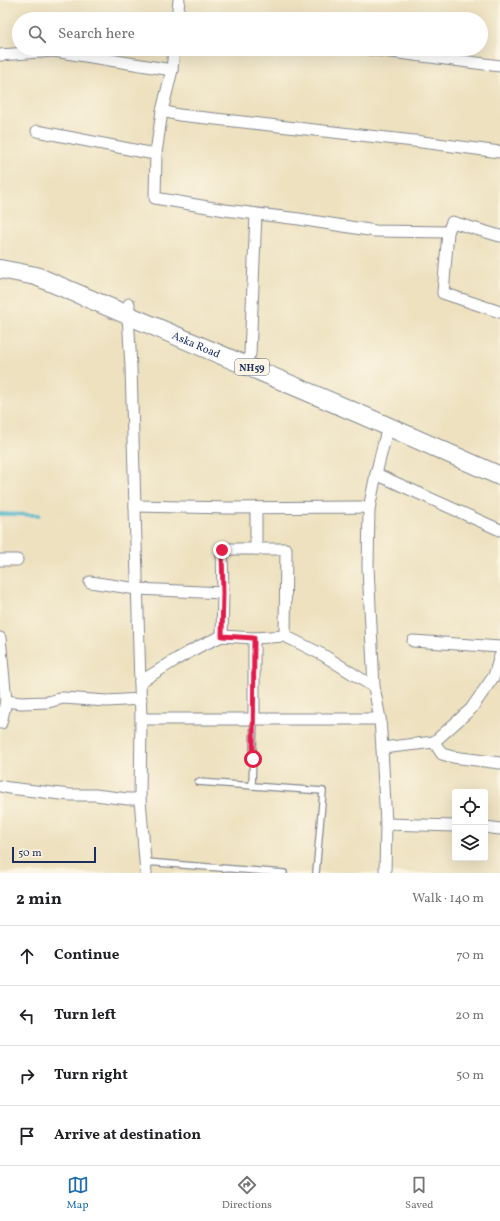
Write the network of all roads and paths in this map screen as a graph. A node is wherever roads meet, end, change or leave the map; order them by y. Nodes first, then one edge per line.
1 (179, 0) edge
2 (178, 12) edge
3 (12, 54) edge
4 (0, 55) edge
5 (85, 56) edge
6 (173, 56) edge
7 (422, 56) edge
8 (500, 66) edge
9 (172, 70) junction
10 (162, 111) junction
11 (37, 131) dead end
12 (500, 152) edge
13 (156, 153) junction
14 (256, 214) junction
15 (448, 232) junction
16 (500, 236) edge
17 (0, 259) edge
18 (0, 269) edge
19 (128, 309) junction
20 (500, 312) edge
21 (250, 354) junction
22 (388, 426) junction
23 (500, 464) edge
24 (376, 474) junction
25 (500, 476) edge
26 (135, 506) junction
27 (256, 508) junction
28 (369, 509) junction
29 (500, 530) edge
30 (256, 550) junction
31 (0, 560) edge
32 (17, 560) dead end
33 (90, 582) dead end
34 (137, 589) junction
35 (223, 593) junction
36 (222, 636) junction
37 (286, 636) junction
38 (0, 638) edge
39 (254, 638) junction
40 (413, 641) dead end
41 (500, 647) edge
42 (500, 656) edge
43 (140, 682) junction
44 (374, 687) junction
45 (141, 699) junction
46 (6, 701) junction
47 (141, 719) junction
48 (254, 719) junction
49 (380, 719) junction
50 (0, 723) edge
51 (434, 742) junction
52 (382, 748) junction
53 (500, 763) edge
54 (198, 782) dead end
55 (0, 786) edge
56 (252, 786) junction
57 (140, 799) junction
58 (386, 824) junction
59 (452, 826) edge
60 (488, 827) edge
61 (500, 828) edge
62 (146, 867) edge
63 (284, 873) edge
64 (316, 873) edge
65 (385, 873) edge

1 - 2 street
3 - 4 street
5 - 9 street
6 - 9 street
7 - 8 street
9 - 10 street
10 - 12 street
10 - 13 street
11 - 13 street
13 - 14 street
14 - 15 street
14 - 21 street
15 - 16 street
15 - 20 street
17 - 19 highway, NH59
18 - 19 highway, Aska Road / NH59
19 - 21 highway, NH59
19 - 22 highway, Aska Road / NH59
19 - 26 street
21 - 23 highway, NH59
22 - 24 street
22 - 25 highway, Aska Road / NH59
24 - 28 street
24 - 29 street
26 - 27 street
26 - 34 street
27 - 28 street
27 - 30 street
28 - 44 street
30 - 35 street
30 - 37 street
31 - 32 street
33 - 34 street
34 - 35 street
34 - 43 street
35 - 36 street
36 - 39 street
36 - 43 street
37 - 39 street
37 - 44 street
38 - 46 street
39 - 48 street
40 - 41 street
42 - 51 street
43 - 45 street
44 - 49 street
45 - 46 street
45 - 47 street
46 - 50 street
47 - 48 street
47 - 57 street
48 - 49 street
48 - 56 lane
49 - 52 street
51 - 52 street
51 - 53 street
52 - 58 street
54 - 56 lane
55 - 57 street
56 - 64 lane
57 - 62 street
58 - 59 street
58 - 65 street
60 - 61 street
62 - 63 lane

